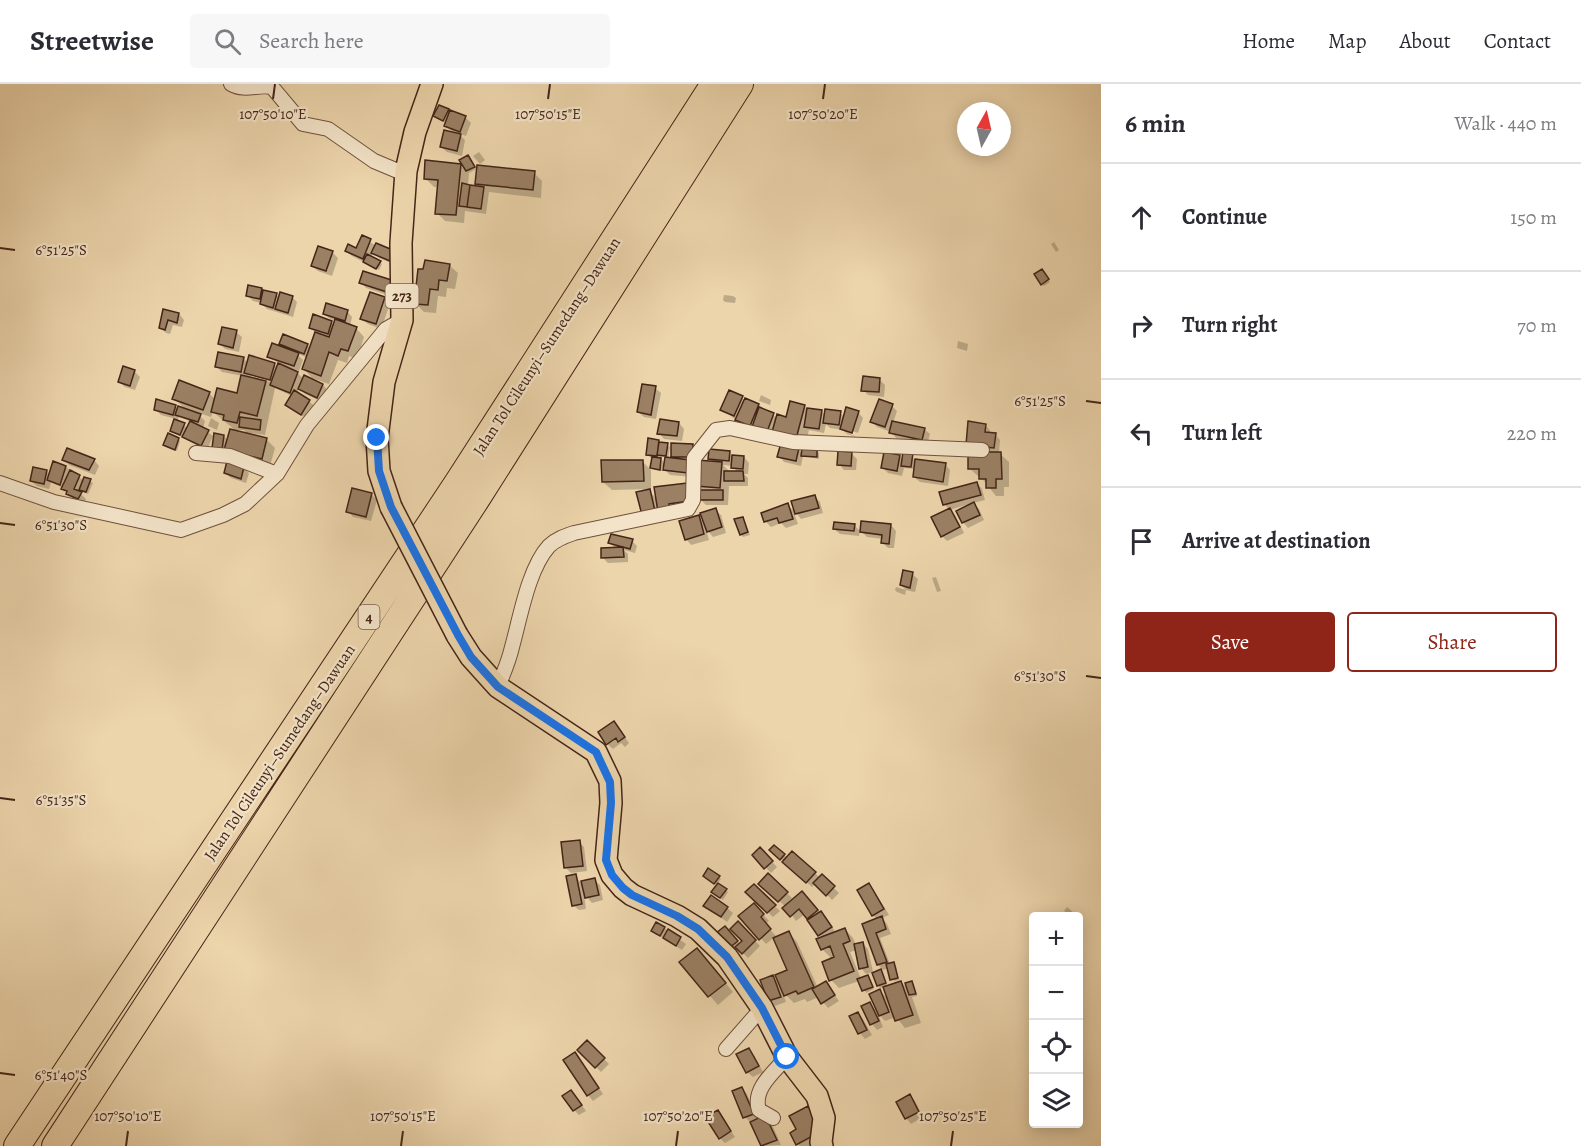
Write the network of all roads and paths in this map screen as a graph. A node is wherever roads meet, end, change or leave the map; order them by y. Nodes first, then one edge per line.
1 (231, 84) edge
2 (432, 84) edge
3 (714, 84) edge
4 (740, 84) edge
5 (405, 174) junction
6 (402, 320) junction
7 (982, 450) dead end
8 (196, 453) dead end
9 (277, 474) junction
10 (0, 483) edge
11 (498, 687) junction
12 (762, 1008) junction
13 (726, 1049) dead end
14 (787, 1057) junction
15 (773, 1118) dead end
16 (821, 1145) edge
17 (17, 1146) edge
18 (55, 1146) edge

1 - 5 street
2 - 5 main road, 273
3 - 17 highway, Jalan Tol Cileunyi–Sumedang–Dawuan / 4
4 - 18 highway, Jalan Tol Cileunyi–Sumedang–Dawuan / 4
5 - 6 main road, 273
6 - 9 street
6 - 11 main road, 273, bridge
7 - 11 street
8 - 9 street
9 - 10 street
11 - 12 main road, 273
12 - 13 street
12 - 14 main road, 273
14 - 15 street
14 - 16 main road, 273

